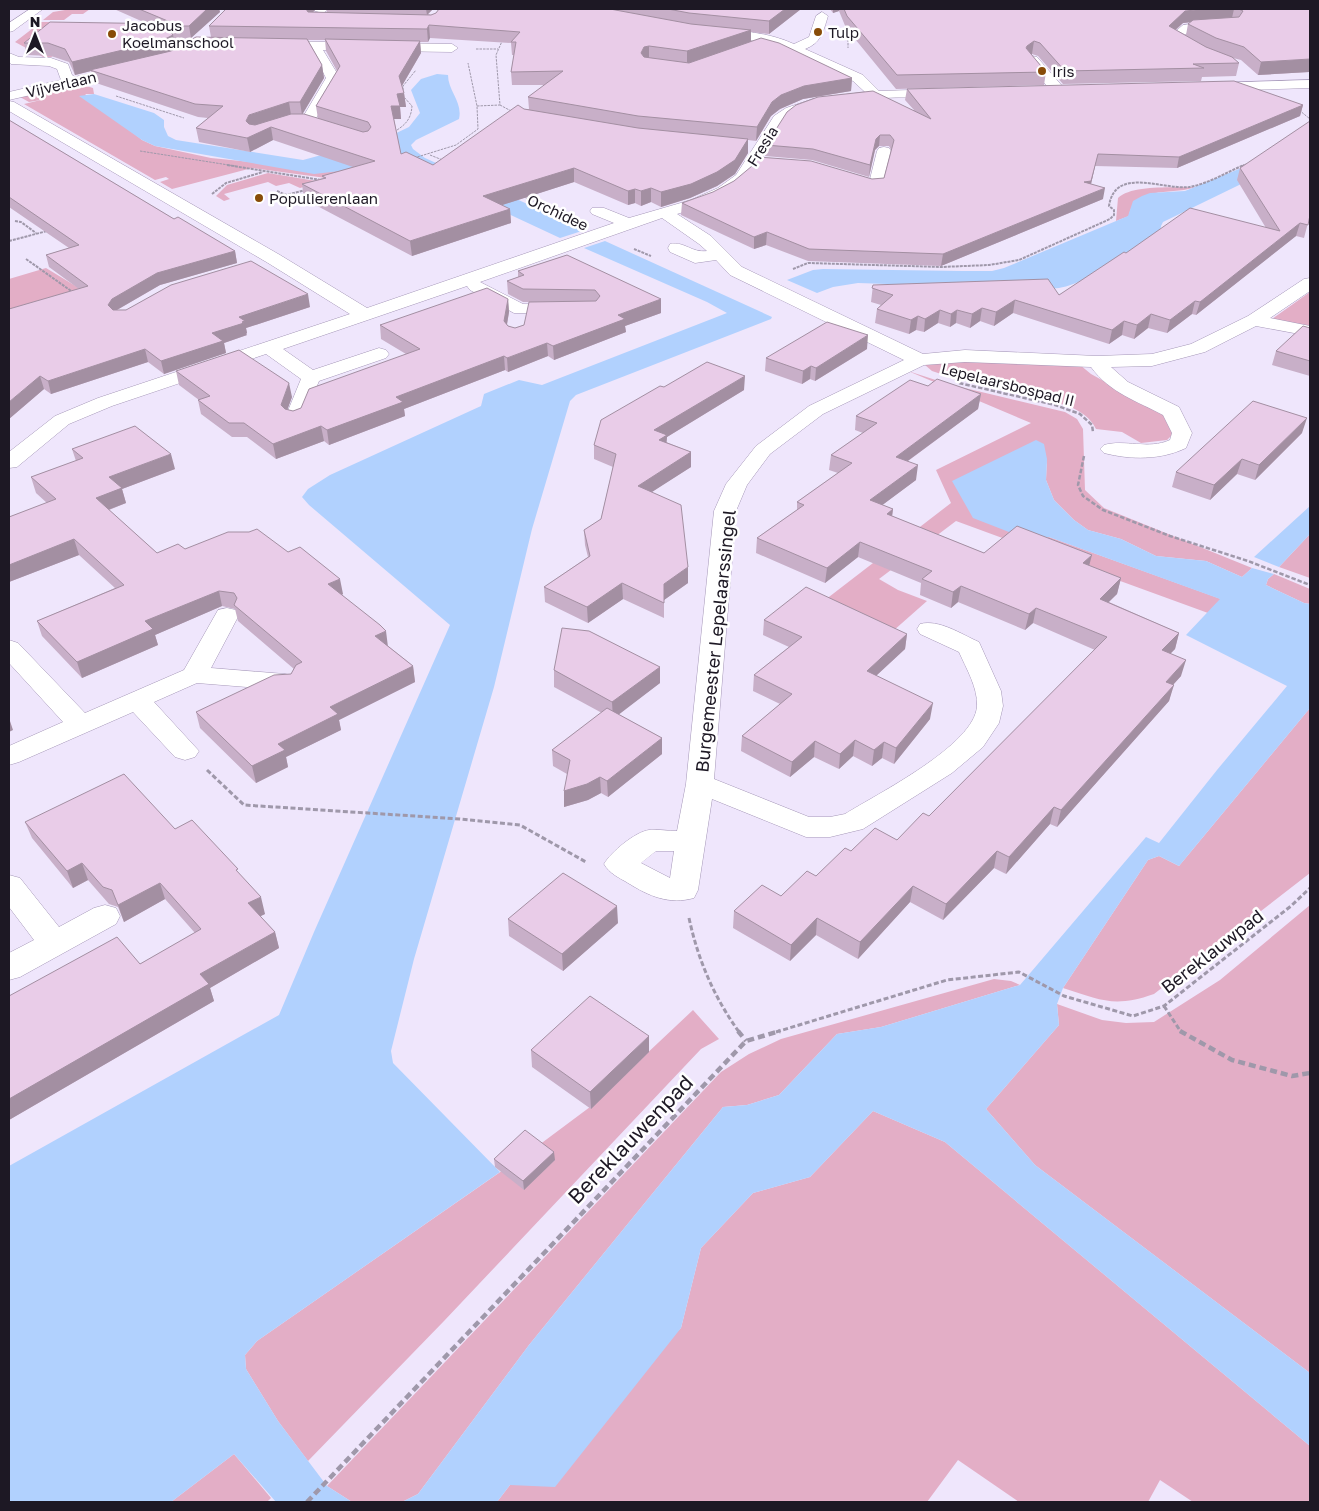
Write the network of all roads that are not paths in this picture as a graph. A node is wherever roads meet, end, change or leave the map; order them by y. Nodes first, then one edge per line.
1 (37, 9) edge
2 (319, 9) edge
3 (822, 16) dead end
4 (333, 19) edge
5 (1232, 24) edge
6 (9, 28) edge
7 (208, 31) edge
8 (700, 31) edge
9 (193, 38) junction
10 (776, 40) junction
11 (240, 45) edge
12 (258, 45) edge
13 (315, 46) junction
14 (445, 48) edge
15 (793, 48) junction
16 (750, 49) edge
17 (175, 50) edge
18 (1208, 55) edge
19 (9, 57) edge
20 (1032, 60) edge
21 (143, 65) edge
22 (1247, 75) dead end
23 (75, 80) junction
24 (1310, 84) edge
25 (1259, 86) junction
26 (1202, 87) edge
27 (1058, 90) junction
28 (1074, 90) edge
29 (1039, 91) edge
30 (957, 93) edge
31 (876, 95) junction
32 (9, 96) edge
33 (9, 105) edge
34 (292, 121) edge
35 (307, 122) junction
36 (364, 140) edge
37 (742, 146) edge
38 (760, 148) junction
39 (884, 151) edge
40 (752, 162) junction
41 (772, 163) edge
42 (830, 173) edge
43 (598, 211) dead end
44 (665, 213) junction
45 (629, 224) junction
46 (676, 248) dead end
47 (718, 255) junction
48 (274, 259) junction
49 (256, 264) edge
50 (754, 265) dead end
51 (736, 271) junction
52 (466, 281) junction
53 (1310, 283) edge
54 (579, 309) edge
55 (364, 315) junction
56 (1254, 320) junction
57 (1310, 331) edge
58 (269, 348) junction
59 (379, 354) dead end
60 (920, 360) junction
61 (1097, 362) junction
62 (311, 378) junction
63 (296, 418) edge
64 (1110, 449) dead end
65 (9, 462) edge
66 (227, 615) dead end
67 (928, 629) dead end
68 (9, 648) edge
69 (194, 675) junction
70 (285, 682) edge
71 (137, 700) junction
72 (81, 725) junction
73 (185, 751) road end
74 (9, 756) edge
75 (700, 784) junction
76 (690, 842) junction
77 (9, 886) edge
78 (104, 916) dead end
79 (54, 943) junction
80 (9, 968) edge

1 - 6 street
2 - 4 street
3 - 15 street
5 - 18 street
7 - 9 street
8 - 10 street
9 - 11 street
9 - 17 street
10 - 15 street
10 - 16 street
12 - 13 street
13 - 14 street
13 - 35 street
15 - 31 street
19 - 23 street
20 - 27 street
21 - 23 street, Vijverlaan
22 - 25 street
23 - 32 street, Vijverlaan
24 - 25 street
25 - 26 street
27 - 28 street
27 - 29 street
30 - 31 street, Fresia
31 - 38 street, Fresia
33 - 48 street
34 - 35 street
35 - 36 street
37 - 38 street
38 - 40 street, Fresia
39 - 42 street
40 - 41 street
40 - 44 street, Fresia
43 - 45 street, Orchidee
44 - 45 street, Fresia
44 - 47 street
45 - 52 street, Fresia
46 - 47 street
47 - 51 street
48 - 49 street
48 - 55 street
50 - 51 street
51 - 60 street
52 - 54 street
52 - 55 street
53 - 56 street, Burgemeester Lepelaarssingel
55 - 58 street
56 - 57 street
56 - 61 street, Burgemeester Lepelaarssingel
58 - 62 street
58 - 65 street
59 - 62 street
60 - 61 street, Burgemeester Lepelaarssingel
60 - 75 street, Burgemeester Lepelaarssingel
61 - 64 street
62 - 63 street
66 - 69 street
67 - 75 street, Burgemeester Lepelaarssingel
68 - 72 street
69 - 70 street
69 - 71 street
71 - 72 street
71 - 73 street
72 - 74 street
75 - 76 street, Burgemeester Lepelaarssingel
76 - 76 street, Burgemeester Lepelaarssingel
77 - 79 street
78 - 79 street
79 - 80 street

